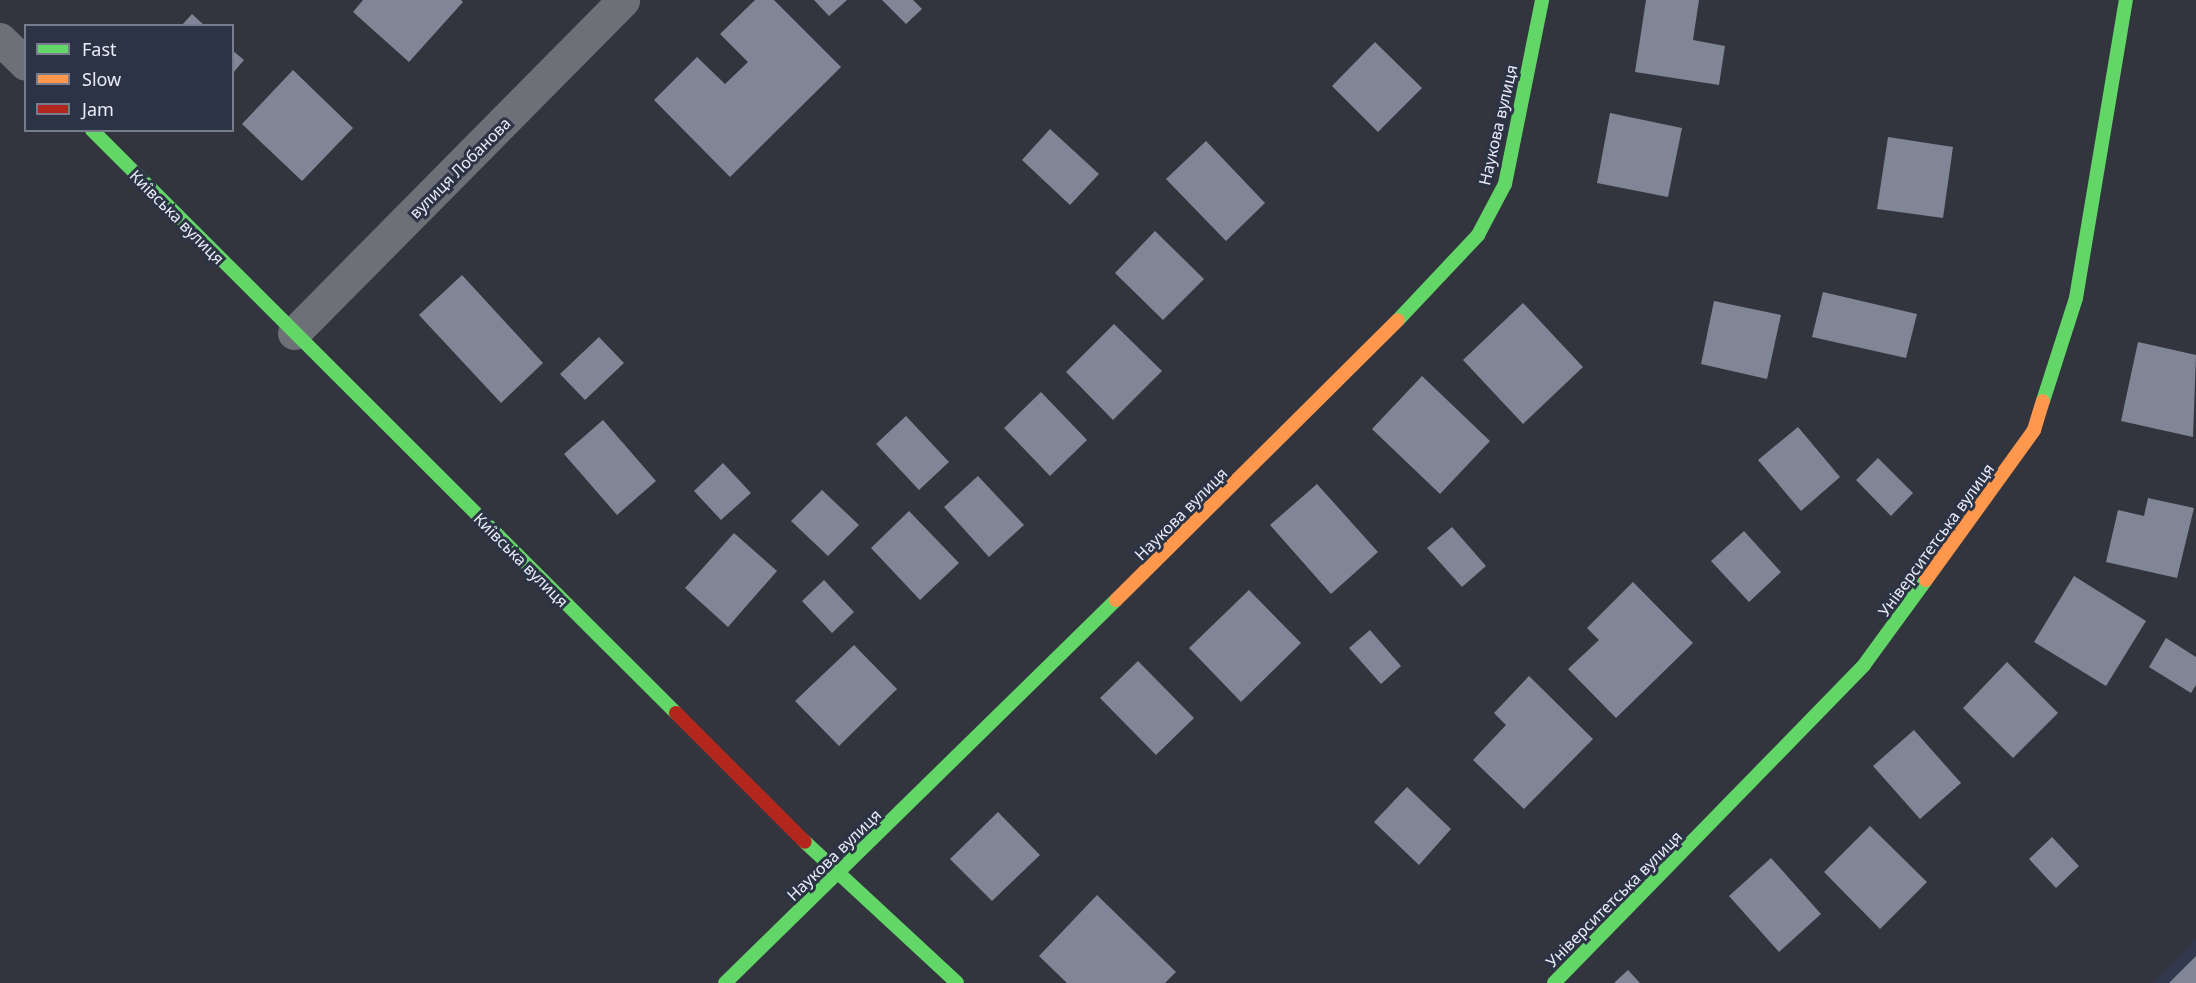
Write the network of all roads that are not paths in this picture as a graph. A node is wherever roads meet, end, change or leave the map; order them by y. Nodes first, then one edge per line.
1 (623, 0) edge
2 (1542, 0) edge
3 (2126, 0) edge
4 (0, 39) edge
5 (24, 62) edge
6 (94, 132) edge
7 (294, 333) junction
8 (838, 875) junction
9 (725, 983) edge
10 (957, 983) edge
11 (1554, 983) edge

1 - 7 street, вулиця Лобанова
2 - 8 street, Наукова вулиця
3 - 11 street, Університетська вулиця
4 - 5 street
6 - 7 street, Київська вулиця
7 - 8 street, Київська вулиця
8 - 9 street, Наукова вулиця
8 - 10 street, Київська вулиця

